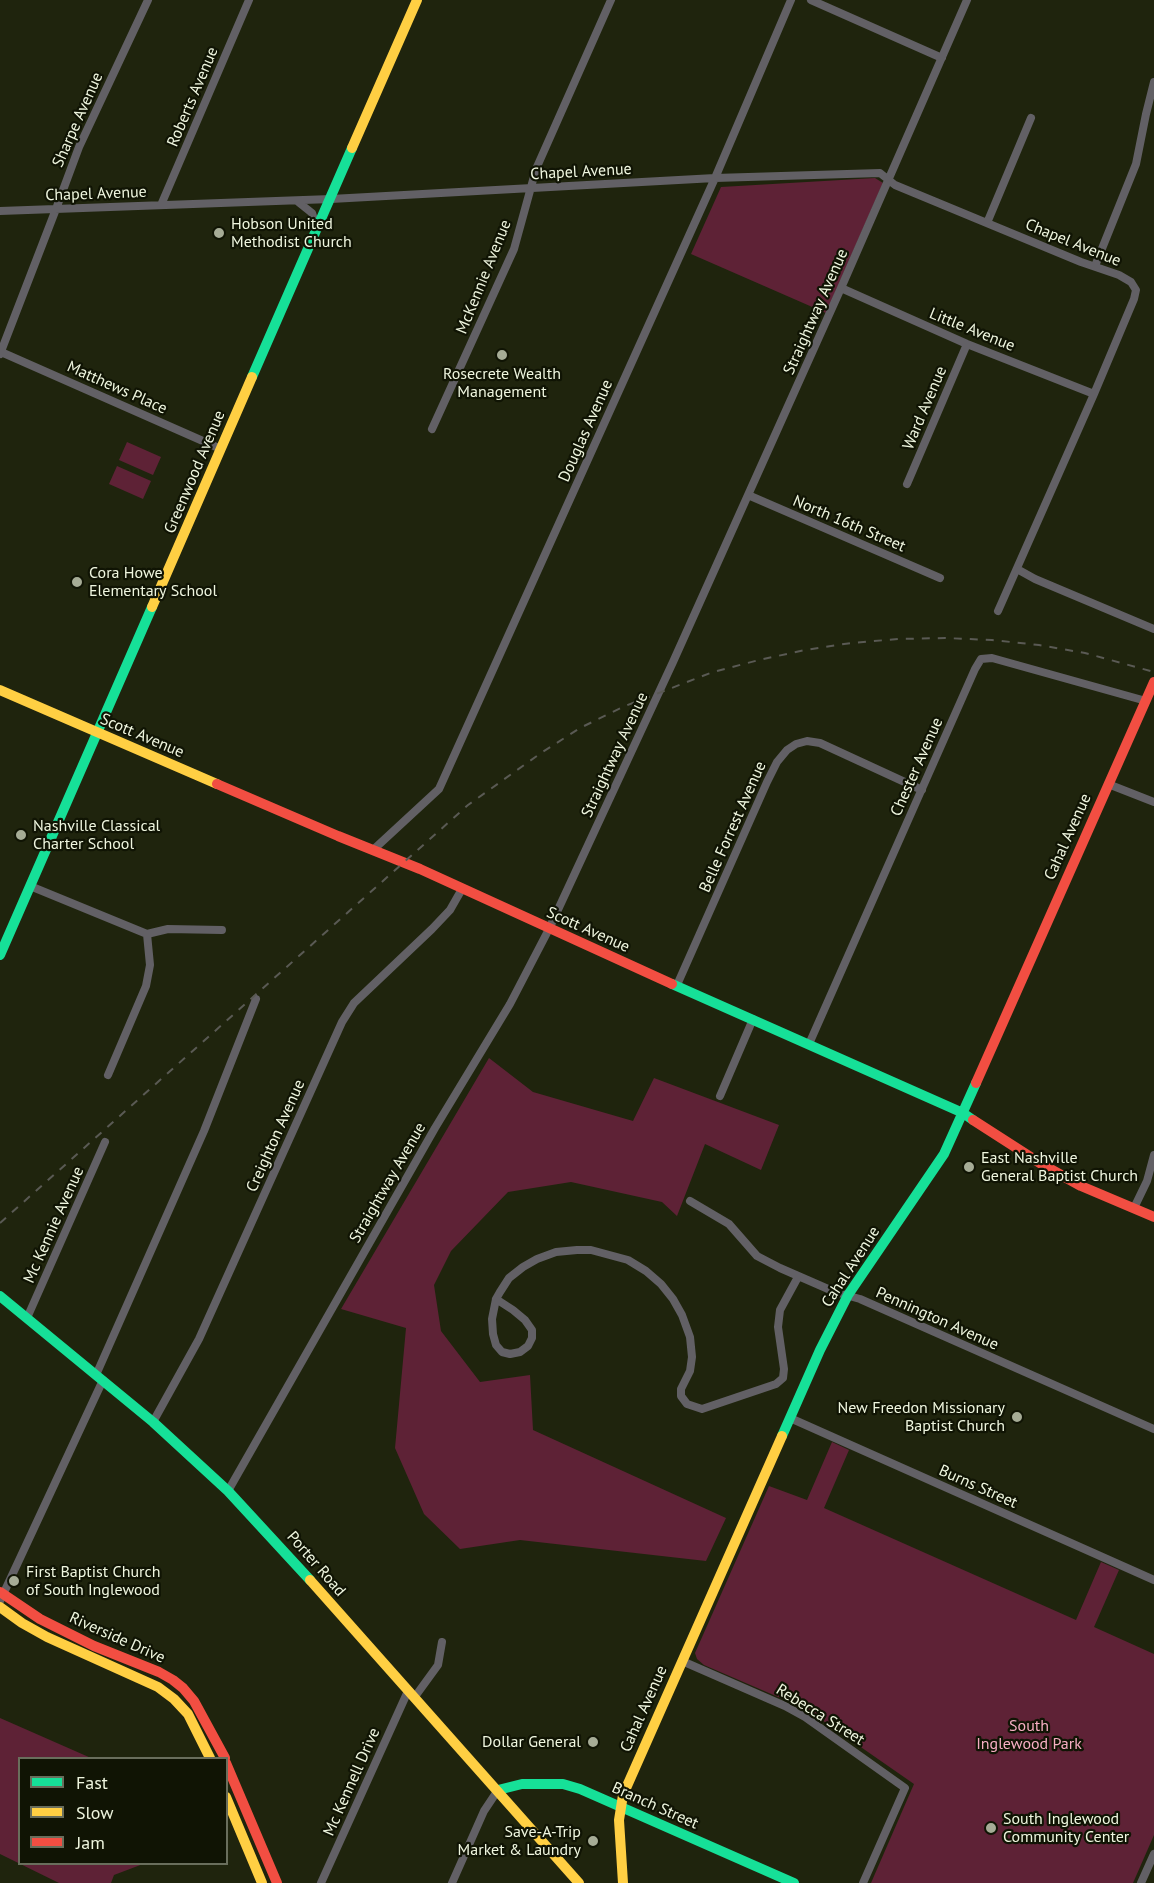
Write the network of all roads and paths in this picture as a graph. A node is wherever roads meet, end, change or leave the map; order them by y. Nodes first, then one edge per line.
1 (148, 0) edge
2 (249, 0) edge
3 (417, 0) edge
4 (611, 0) edge
5 (791, 0) edge
6 (812, 0) edge
7 (967, 0) edge
8 (942, 58) junction
9 (1154, 82) edge
10 (1031, 118) dead end
11 (715, 178) junction
12 (889, 179) junction
13 (530, 189) junction
14 (331, 199) junction
15 (296, 201) junction
16 (161, 206) junction
17 (56, 209) junction
18 (0, 211) edge
19 (987, 223) junction
20 (318, 230) junction
21 (1095, 266) junction
22 (841, 288) junction
23 (967, 344) junction
24 (0, 353) edge
25 (1094, 394) junction
26 (432, 429) dead end
27 (221, 449) junction
28 (907, 484) dead end
29 (748, 495) junction
30 (1017, 569) junction
31 (940, 578) dead end
32 (998, 611) dead end
33 (1154, 629) edge
34 (1154, 682) edge
35 (0, 690) edge
36 (1146, 701) junction
37 (97, 733) junction
38 (1108, 784) junction
39 (922, 790) junction
40 (1154, 802) edge
41 (373, 850) junction
42 (30, 886) junction
43 (462, 889) junction
44 (549, 929) junction
45 (222, 930) dead end
46 (147, 934) junction
47 (0, 955) edge
48 (677, 985) junction
49 (256, 999) dead end
50 (753, 1018) junction
51 (809, 1044) junction
52 (108, 1075) dead end
53 (720, 1096) dead end
54 (963, 1113) junction
55 (105, 1142) dead end
56 (1154, 1155) edge
57 (690, 1201) dead end
58 (1134, 1208) junction
59 (1154, 1217) edge
60 (798, 1276) junction
61 (848, 1295) junction
62 (0, 1296) edge
63 (496, 1299) junction
64 (27, 1318) junction
65 (100, 1377) junction
66 (790, 1418) junction
67 (153, 1422) junction
68 (1154, 1429) edge
69 (228, 1491) junction
70 (1154, 1580) edge
71 (1, 1596) edge
72 (0, 1607) edge
73 (442, 1642) dead end
74 (682, 1661) junction
75 (173, 1680) junction
76 (164, 1691) junction
77 (411, 1695) junction
78 (210, 1757) edge
79 (224, 1757) edge
80 (228, 1765) edge
81 (498, 1790) junction
82 (228, 1802) edge
83 (620, 1807) junction
84 (260, 1843) junction
85 (248, 1847) junction
86 (1154, 1854) edge
87 (262, 1883) edge
88 (277, 1883) edge
89 (321, 1883) edge
90 (452, 1883) edge
91 (579, 1883) edge
92 (623, 1883) edge
93 (794, 1883) edge
94 (863, 1883) edge
95 (1141, 1883) edge

1 - 17 street, Sharpe Avenue
2 - 16 street, Roberts Avenue
3 - 14 street, Greenwood Avenue
4 - 13 street, McKennie Avenue
5 - 11 street, Douglas Avenue
6 - 8 street
7 - 8 street, Straightway Avenue
8 - 12 street, Straightway Avenue
9 - 21 street
10 - 19 street
11 - 12 street, Chapel Avenue
11 - 13 street, Chapel Avenue
11 - 41 street, Douglas Avenue
12 - 19 street, Chapel Avenue
12 - 22 street, Straightway Avenue
13 - 14 street, Chapel Avenue
13 - 26 street, McKennie Avenue
14 - 15 street, Chapel Avenue
14 - 20 street, Greenwood Avenue
15 - 16 street, Chapel Avenue
15 - 20 street
16 - 17 street, Chapel Avenue
17 - 18 street, Chapel Avenue
17 - 24 street, Sharpe Avenue
19 - 21 street, Chapel Avenue
20 - 27 street, Greenwood Avenue
21 - 25 street, Chapel Avenue
22 - 23 street, Little Avenue
22 - 29 street, Straightway Avenue
23 - 25 street, Little Avenue
23 - 28 street, Ward Avenue
24 - 27 street, Matthews Place
25 - 30 street
27 - 37 street, Greenwood Avenue
29 - 31 street, North 16th Street
29 - 44 street, Straightway Avenue
30 - 32 street
30 - 33 street
34 - 36 street, Cahal Avenue
35 - 37 street, Scott Avenue
36 - 38 street, Cahal Avenue
36 - 39 street, Chester Avenue
37 - 41 street, Scott Avenue
37 - 42 street, Greenwood Avenue
38 - 40 street
38 - 54 street, Cahal Avenue
39 - 48 street, Belle Forrest Avenue
39 - 51 street, Chester Avenue
41 - 43 street, Scott Avenue
42 - 46 street
42 - 47 street, Greenwood Avenue
43 - 44 street, Scott Avenue
43 - 67 street, Creighton Avenue
44 - 48 street, Scott Avenue
44 - 69 street, Straightway Avenue
45 - 46 street
46 - 52 street
48 - 50 street, Scott Avenue
49 - 65 street
50 - 51 street, Scott Avenue
50 - 53 street
51 - 54 street, Scott Avenue
54 - 58 street, Scott Avenue
54 - 61 street, Cahal Avenue
55 - 64 street, Mc Kennie Avenue
56 - 58 street
57 - 60 street, Pennington Avenue
58 - 59 street, Scott Avenue
60 - 61 street, Pennington Avenue
60 - 63 street
61 - 66 street, Cahal Avenue
61 - 68 street, Pennington Avenue
62 - 64 street, Porter Road
63 - 63 street
64 - 65 street, Porter Road
65 - 67 street, Porter Road
65 - 71 street
66 - 70 street, Burns Street
66 - 74 street, Cahal Avenue
67 - 69 street, Porter Road
69 - 77 street, Porter Road
71 - 75 street, Riverside Drive
72 - 76 street, Riverside Drive
73 - 77 street, Mc Kennell Drive
74 - 83 street, Cahal Avenue
74 - 94 street, Rebecca Street
75 - 76 street
75 - 79 street, Riverside Drive
76 - 78 street, Riverside Drive
77 - 81 street, Porter Road
77 - 89 street, Mc Kennell Drive
80 - 84 street, Riverside Drive
81 - 83 street, Branch Street
81 - 90 street
81 - 91 street, Porter Road
82 - 85 street
83 - 92 street, Cahal Avenue
83 - 93 street, Branch Street
84 - 85 street
84 - 88 street, Riverside Drive
85 - 87 street
86 - 95 street

